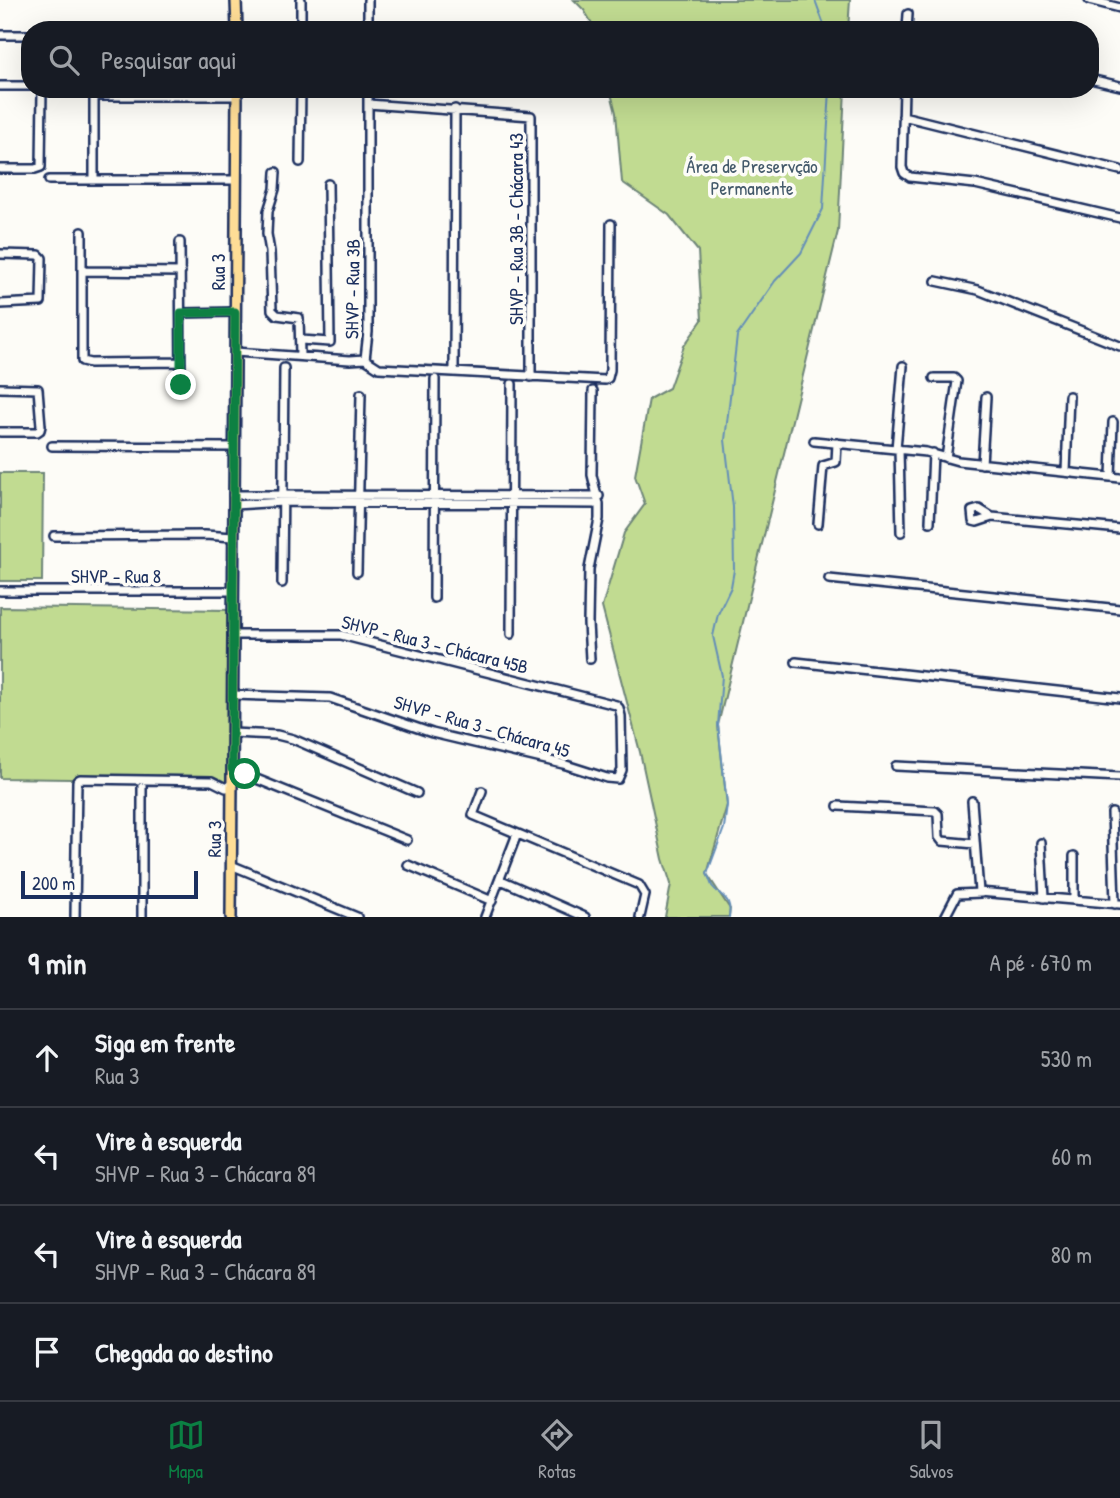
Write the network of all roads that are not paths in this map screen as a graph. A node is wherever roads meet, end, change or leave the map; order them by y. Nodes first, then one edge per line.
1 (236, 0) edge
2 (301, 0) edge
3 (368, 0) edge
4 (1089, 0) edge
5 (1120, 8) edge
6 (908, 15) dead end
7 (237, 21) edge
8 (301, 21) edge
9 (368, 21) edge
10 (908, 21) edge
11 (0, 35) edge
12 (21, 35) edge
13 (1099, 81) edge
14 (0, 86) edge
15 (21, 86) edge
16 (1120, 86) edge
17 (43, 98) edge
18 (94, 98) edge
19 (237, 98) edge
20 (301, 98) edge
21 (368, 98) edge
22 (904, 98) edge
23 (368, 104) junction
24 (455, 109) junction
25 (903, 116) junction
26 (300, 162) dead end
27 (0, 169) edge
28 (1120, 170) edge
29 (276, 172) dead end
30 (94, 179) junction
31 (49, 180) dead end
32 (235, 180) junction
33 (328, 184) dead end
34 (1120, 218) edge
35 (611, 224) dead end
36 (82, 232) dead end
37 (180, 242) dead end
38 (0, 254) edge
39 (82, 271) junction
40 (181, 272) junction
41 (936, 281) dead end
42 (0, 304) edge
43 (235, 312) junction
44 (181, 313) junction
45 (301, 340) junction
46 (330, 342) junction
47 (1120, 346) edge
48 (234, 352) junction
49 (300, 355) junction
50 (329, 358) junction
51 (365, 359) junction
52 (181, 362) junction
53 (903, 366) dead end
54 (284, 368) dead end
55 (454, 372) junction
56 (531, 377) junction
57 (934, 378) dead end
58 (435, 379) dead end
59 (512, 384) dead end
60 (181, 385) dead end
61 (0, 388) edge
62 (593, 391) dead end
63 (361, 394) dead end
64 (1069, 396) dead end
65 (986, 397) dead end
66 (1113, 422) dead end
67 (0, 432) edge
68 (814, 441) dead end
69 (837, 443) junction
70 (52, 446) dead end
71 (233, 447) junction
72 (898, 449) junction
73 (933, 453) junction
74 (946, 458) junction
75 (982, 464) junction
76 (1066, 472) junction
77 (1116, 478) edge
78 (284, 499) junction
79 (512, 499) junction
80 (233, 500) junction
81 (359, 500) junction
82 (436, 500) junction
83 (599, 500) junction
84 (992, 517) dead end
85 (930, 522) dead end
86 (818, 524) dead end
87 (1120, 529) edge
88 (901, 532) dead end
89 (54, 536) dead end
90 (233, 537) junction
91 (357, 572) dead end
92 (829, 579) dead end
93 (282, 583) dead end
94 (0, 591) edge
95 (233, 591) junction
96 (434, 598) dead end
97 (1120, 610) edge
98 (511, 634) dead end
99 (232, 635) junction
100 (590, 659) dead end
101 (796, 662) dead end
102 (233, 695) junction
103 (1120, 698) edge
104 (621, 716) joint
105 (232, 733) junction
106 (896, 766) dead end
107 (232, 769) junction
108 (1120, 777) edge
109 (142, 780) junction
110 (232, 783) junction
111 (482, 791) dead end
112 (417, 793) dead end
113 (972, 801) dead end
114 (838, 806) dead end
115 (1112, 813) dead end
116 (517, 834) junction
117 (407, 840) dead end
118 (1041, 843) dead end
119 (975, 844) junction
120 (1074, 856) dead end
121 (231, 865) junction
122 (408, 865) dead end
123 (501, 880) junction
124 (980, 892) junction
125 (1044, 898) junction
126 (1074, 900) junction
127 (492, 901) junction
128 (1118, 904) edge
129 (75, 917) edge
130 (142, 917) edge
131 (231, 917) edge
132 (357, 917) edge
133 (485, 917) edge
134 (584, 917) edge
135 (640, 917) edge
136 (945, 917) edge

1 - 7 main road
2 - 8 street
3 - 9 street
4 - 5 street
6 - 10 street
11 - 12 street
13 - 16 street
14 - 15 street
17 - 27 street
18 - 30 street
19 - 32 main road, Rua 3
20 - 26 street
21 - 23 street, SHVP - Rua 3B
22 - 25 street
23 - 24 street, SHVP - Rua 3B - Chácara 43
23 - 51 street, SHVP - Rua 3B
24 - 55 street
24 - 56 street, SHVP - Rua 3B - Chácara 43
25 - 28 street
25 - 34 street
29 - 45 street
30 - 31 street
30 - 32 street
32 - 43 main road, Rua 3
33 - 46 street
35 - 56 street
36 - 39 street
37 - 40 street
38 - 42 street
39 - 40 street
39 - 52 street
40 - 44 street
41 - 47 street
43 - 44 street
43 - 48 main road, Rua 3
44 - 52 street
45 - 46 street
45 - 49 street
46 - 50 street
48 - 49 street, SHVP - Rua 3B
48 - 71 main road, Rua 3
49 - 50 street, SHVP - Rua 3B
50 - 51 street, SHVP - Rua 3B
51 - 55 street
52 - 60 street
53 - 72 street
54 - 78 street
55 - 56 street
57 - 74 street
58 - 82 street
59 - 79 street
61 - 67 street
62 - 83 street
63 - 81 street
64 - 76 street
65 - 75 street
66 - 77 street
68 - 69 street
69 - 72 street
69 - 86 street
70 - 71 street
71 - 80 main road, Rua 3
72 - 73 street
72 - 88 street
73 - 74 street
73 - 85 street
74 - 75 street
75 - 76 street
76 - 77 street
78 - 80 street
78 - 81 street
78 - 93 street
79 - 82 street
79 - 83 street
79 - 98 street
80 - 90 main road, Rua 3
81 - 82 street
81 - 91 street
82 - 96 street
83 - 100 street
84 - 87 street
89 - 90 street
90 - 95 main road, Rua 3
92 - 97 street
94 - 95 street, SHVP - Rua 8
95 - 99 main road, Rua 3
99 - 102 main road, Rua 3
99 - 104 street, SHVP - Rua 3 - Chácara 45B
101 - 103 street
102 - 104 street, SHVP - Rua 3 - Chácara 45
102 - 105 main road, Rua 3
105 - 107 main road, Rua 3
105 - 112 street
106 - 108 street
107 - 110 main road, Rua 3
107 - 117 street
109 - 110 street
109 - 129 street
109 - 130 street
110 - 121 main road, Rua 3
111 - 116 street
113 - 119 street
114 - 119 street
115 - 128 street
116 - 123 street
116 - 135 street
118 - 125 street
119 - 124 street
120 - 126 street
121 - 131 main road, Rua 3
121 - 132 street
122 - 127 street
123 - 127 street
123 - 134 street
124 - 125 street
124 - 136 street
125 - 126 street
126 - 128 street
127 - 133 street

